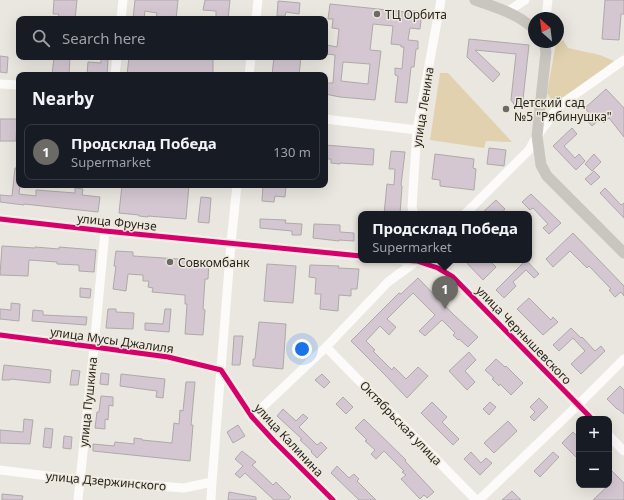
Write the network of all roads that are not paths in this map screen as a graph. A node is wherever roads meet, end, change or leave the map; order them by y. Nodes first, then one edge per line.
1 (123, 0) edge
2 (258, 0) edge
3 (441, 0) edge
4 (475, 0) edge
5 (526, 0) edge
6 (548, 0) edge
7 (507, 12) junction
8 (547, 12) edge
9 (121, 16) edge
10 (256, 16) edge
11 (528, 25) edge
12 (545, 48) edge
13 (117, 60) edge
14 (251, 60) edge
15 (621, 63) edge
16 (115, 72) edge
17 (249, 72) edge
18 (624, 72) edge
19 (0, 84) edge
20 (16, 85) edge
21 (328, 120) edge
22 (417, 130) junction
23 (537, 136) junction
24 (237, 188) edge
25 (413, 211) edge
26 (468, 211) edge
27 (0, 219) edge
28 (105, 231) junction
29 (231, 243) junction
30 (624, 254) edge
31 (358, 256) edge
32 (415, 263) edge
33 (436, 264) edge
34 (0, 335) edge
35 (326, 346) junction
36 (94, 347) junction
37 (624, 360) edge
38 (221, 370) junction
39 (578, 405) junction
40 (589, 416) edge
41 (252, 417) junction
42 (612, 439) edge
43 (624, 451) edge
44 (0, 470) edge
45 (80, 480) junction
46 (212, 482) junction
47 (78, 500) edge
48 (211, 500) edge
49 (333, 500) edge
50 (476, 500) edge
51 (479, 500) edge

1 - 9 street
2 - 10 street
3 - 22 street, улица Ленина
4 - 7 main road
5 - 7 street
6 - 8 street
7 - 11 main road
12 - 23 main road
13 - 16 street
14 - 17 street
15 - 18 street
15 - 23 street
19 - 20 street
21 - 22 street
22 - 25 street, улица Ленина
23 - 26 street
23 - 30 main road
24 - 29 street
27 - 28 street, улица Фрунзе
28 - 29 street, улица Фрунзе
28 - 36 street, улица Пушкина
29 - 31 street, улица Фрунзе
29 - 38 street
32 - 35 street
33 - 39 street, улица Чернышевского
34 - 36 street, улица Мусы Джалиля
35 - 41 street
35 - 50 street, Октябрьская улица
36 - 38 street, улица Мусы Джалиля
36 - 45 street, улица Пушкина
37 - 39 street
38 - 41 street, улица Калинина
38 - 46 street
39 - 40 street, улица Чернышевского
39 - 51 street
41 - 49 street, улица Калинина
42 - 43 street
44 - 45 street, улица Дзержинского
45 - 46 street, улица Дзержинского
45 - 47 street, улица Пушкина
46 - 48 street

